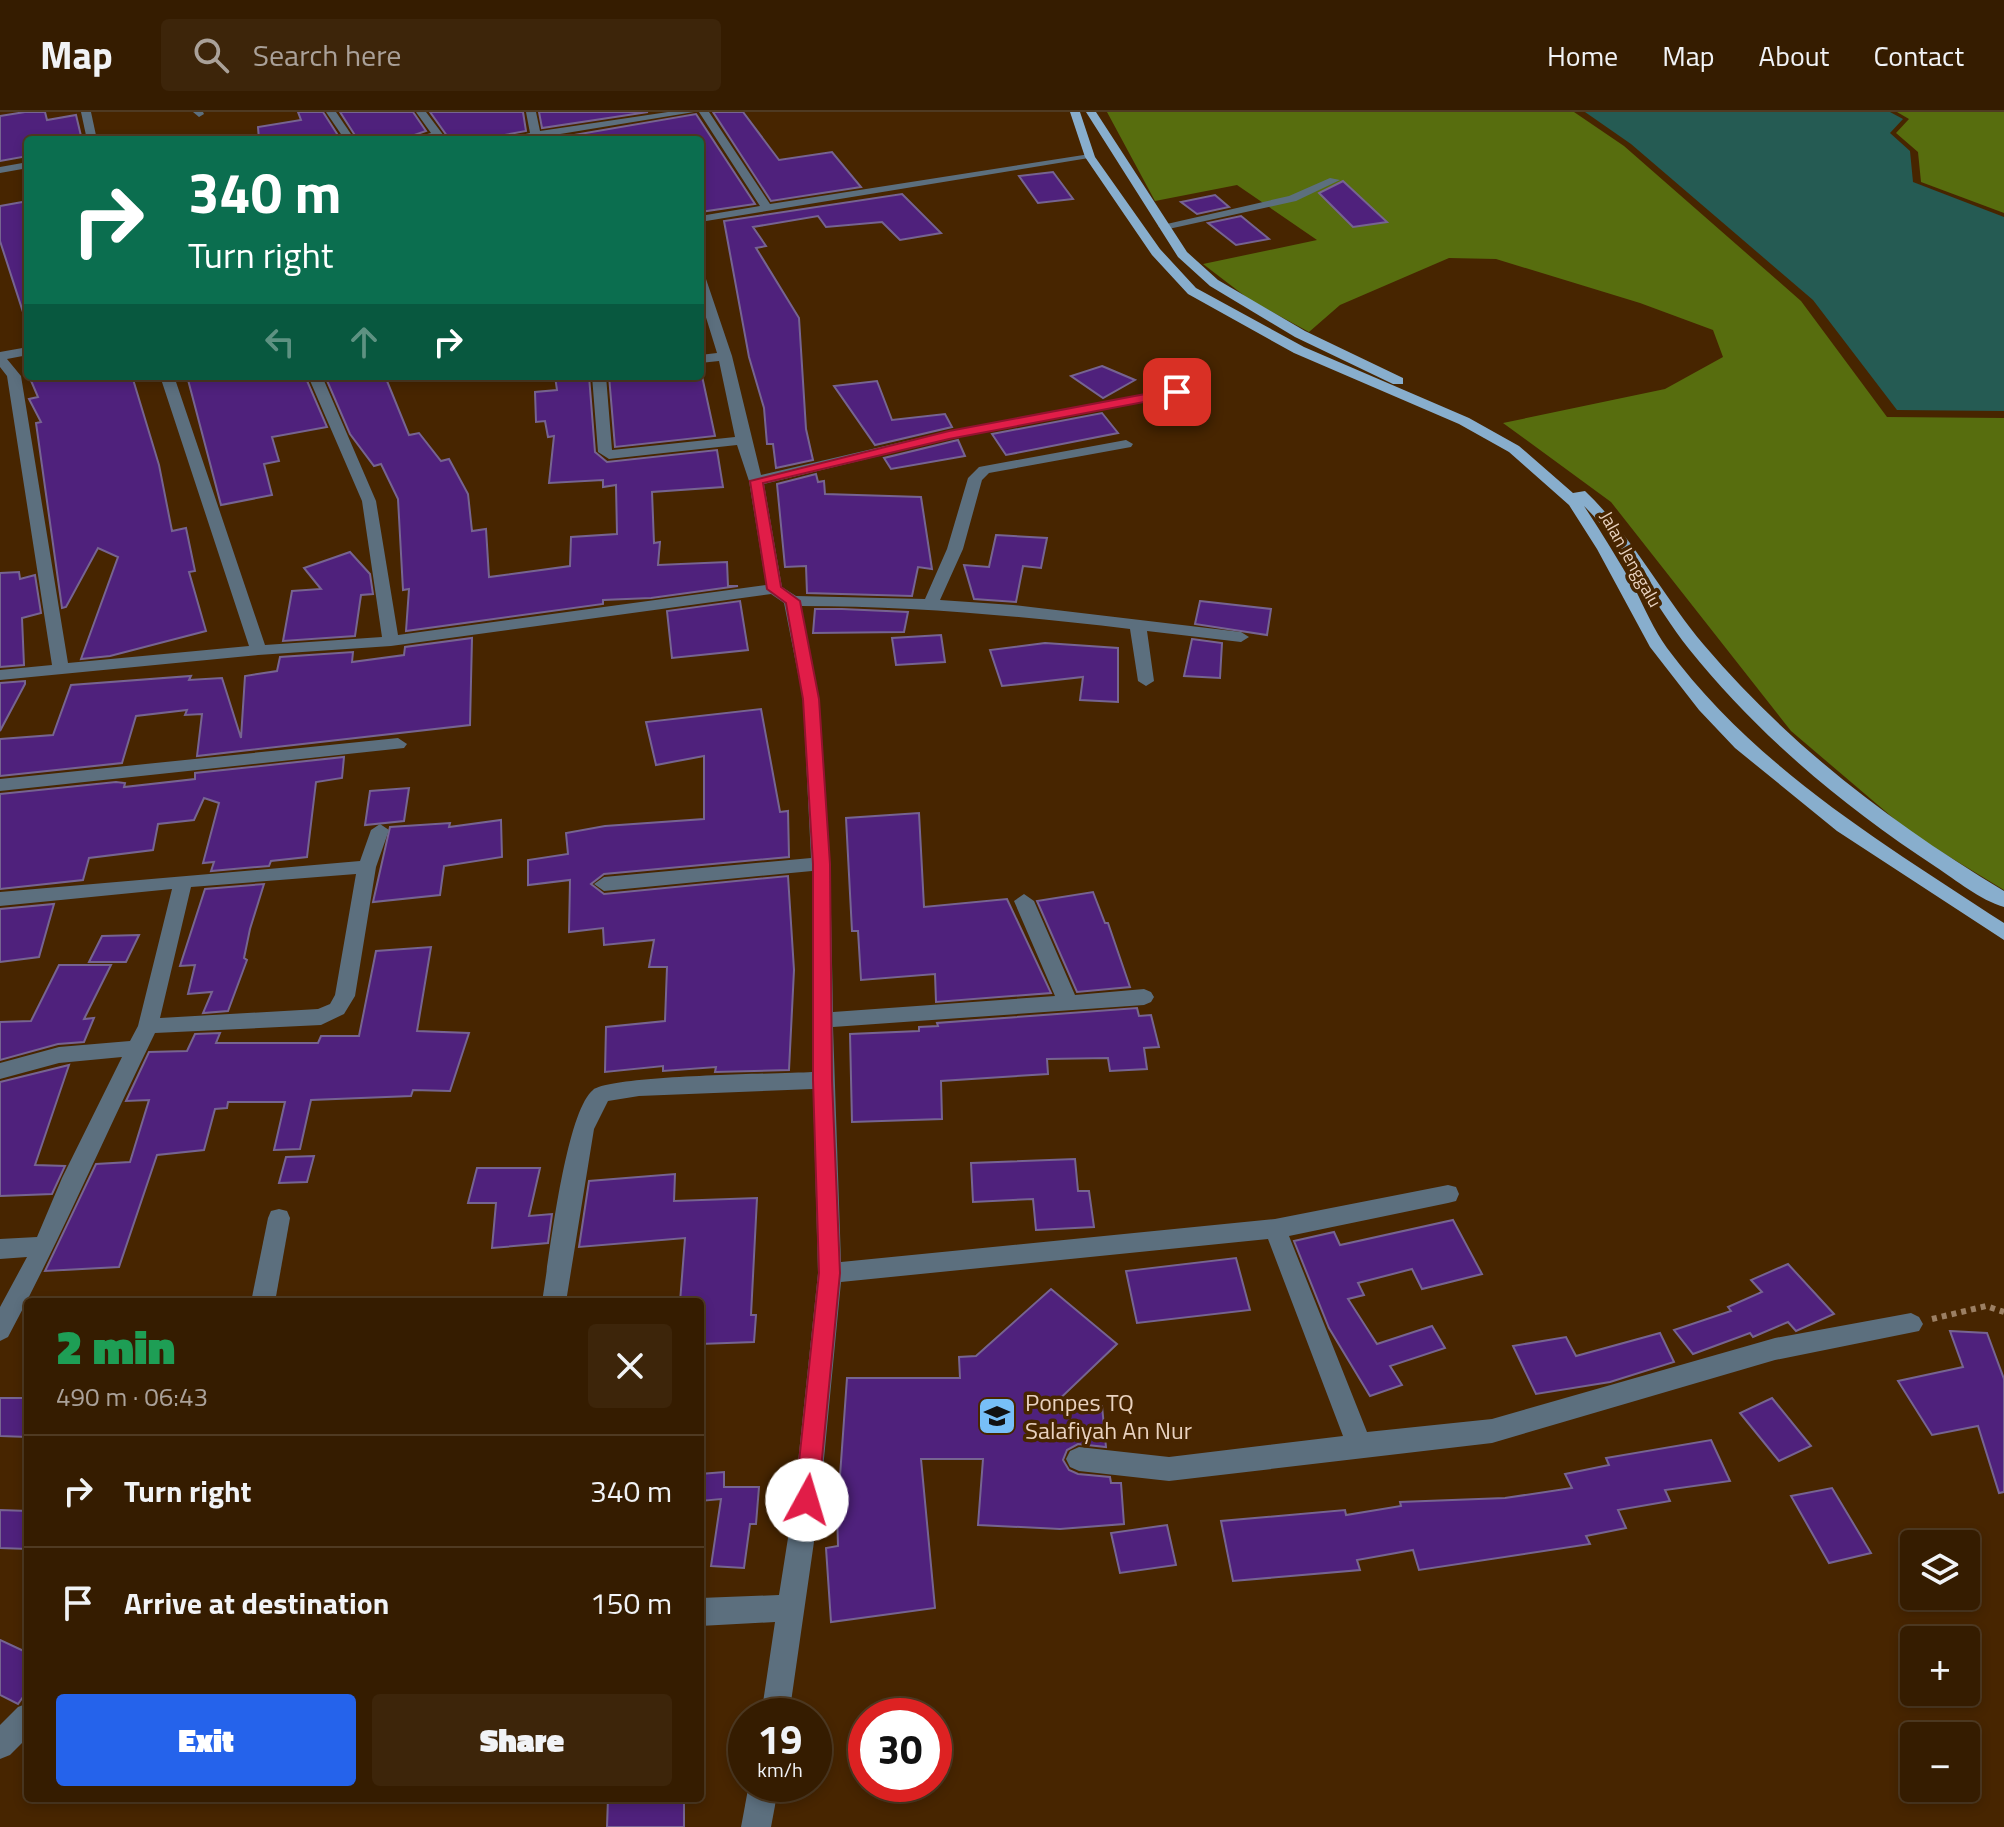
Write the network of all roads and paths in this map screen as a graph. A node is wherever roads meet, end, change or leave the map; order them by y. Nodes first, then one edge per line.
1 (86, 112) edge
2 (331, 112) edge
3 (421, 112) edge
4 (531, 112) edge
5 (613, 112) edge
6 (689, 112) edge
7 (704, 112) edge
8 (1075, 112) edge
9 (1091, 112) edge
10 (619, 128) junction
11 (91, 136) edge
12 (347, 136) edge
13 (439, 136) edge
14 (535, 136) edge
15 (544, 136) edge
16 (1090, 157) junction
17 (24, 166) edge
18 (0, 170) edge
19 (1334, 180) dead end
20 (766, 207) junction
21 (704, 218) edge
22 (1164, 226) junction
23 (704, 291) edge
24 (24, 352) edge
25 (725, 356) junction
26 (0, 357) edge
27 (704, 359) edge
28 (168, 380) edge
29 (317, 380) edge
30 (599, 380) edge
31 (1177, 392) dead end
32 (1507, 439) junction
33 (743, 440) junction
34 (1126, 444) dead end
35 (756, 481) junction
36 (1580, 501) junction
37 (774, 589) junction
38 (792, 601) junction
39 (930, 605) junction
40 (1138, 625) junction
41 (1241, 637) dead end
42 (391, 641) junction
43 (258, 650) junction
44 (61, 670) junction
45 (0, 675) edge
46 (1146, 681) dead end
47 (398, 744) dead end
48 (0, 785) edge
49 (380, 830) dead end
50 (821, 864) junction
51 (367, 867) junction
52 (183, 881) junction
53 (604, 884) dead end
54 (0, 899) edge
55 (2004, 900) edge
56 (1024, 901) dead end
57 (2004, 933) edge
58 (1144, 997) dead end
59 (1067, 1003) junction
60 (824, 1020) junction
61 (148, 1026) junction
62 (137, 1048) junction
63 (0, 1071) edge
64 (823, 1080) junction
65 (1448, 1194) dead end
66 (279, 1218) dead end
67 (1275, 1229) junction
68 (45, 1246) junction
69 (0, 1249) edge
70 (830, 1273) junction
71 (264, 1298) edge
72 (555, 1298) edge
73 (2004, 1312) edge
74 (1911, 1324) joint
75 (0, 1330) edge
76 (1359, 1445) junction
77 (1079, 1459) dead end
78 (791, 1608) junction
79 (704, 1612) edge
80 (778, 1698) edge
81 (24, 1721) edge
82 (0, 1745) edge
83 (761, 1802) edge
84 (756, 1827) edge

1 - 11 street
2 - 12 street
3 - 13 street
4 - 14 street
5 - 10 street
6 - 10 street
7 - 20 street
8 - 16 main road, Jalan Jenggalu
9 - 22 main road, Jalan Jenggalu
10 - 15 street
16 - 20 street
16 - 32 main road, Jalan Jenggalu
17 - 18 street
19 - 22 street
20 - 21 street
22 - 32 main road, Jalan Jenggalu
23 - 25 street
24 - 26 street
25 - 27 street
25 - 33 street
26 - 44 street
28 - 43 street
29 - 42 street
30 - 33 street
31 - 35 street
32 - 36 main road, Jalan Jenggalu
33 - 35 street
34 - 39 street
35 - 37 street
36 - 55 main road, Jalan Jenggalu
36 - 57 main road, Jalan Jenggalu
37 - 38 street
37 - 42 street
38 - 39 street
38 - 50 street
39 - 40 street
40 - 41 street
40 - 46 street
42 - 43 street
43 - 44 street
44 - 45 street
47 - 48 street
49 - 51 street
50 - 53 street
50 - 60 street
51 - 52 street
51 - 61 street
52 - 54 street
52 - 61 street
56 - 59 street
58 - 59 street
59 - 60 street
60 - 64 street
61 - 62 street
62 - 63 street
62 - 68 street
64 - 70 street
64 - 72 street
65 - 67 street
66 - 71 street
67 - 70 street
67 - 76 street
68 - 69 street
68 - 75 street
70 - 78 street
73 - 74 path
74 - 76 street
76 - 77 street
78 - 79 street
78 - 80 street
81 - 82 street
83 - 84 street

